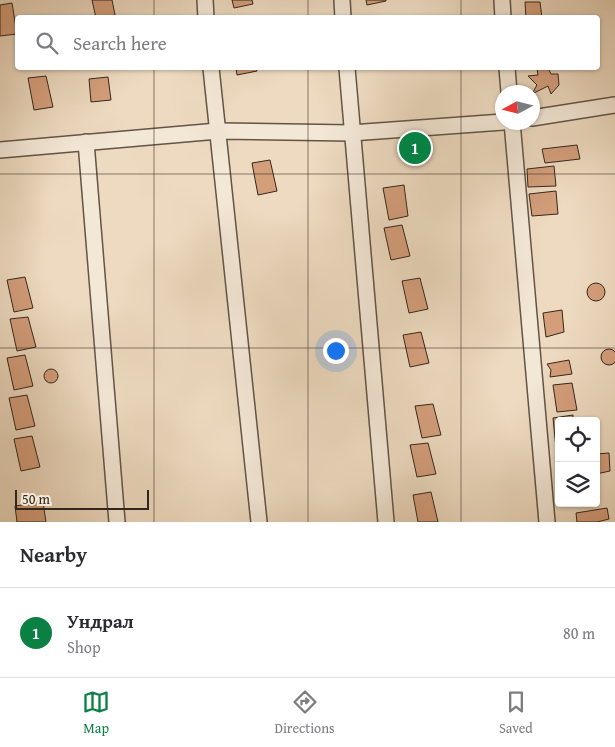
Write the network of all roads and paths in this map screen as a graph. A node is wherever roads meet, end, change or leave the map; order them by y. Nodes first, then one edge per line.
1 (204, 0) edge
2 (342, 0) edge
3 (502, 0) edge
4 (206, 15) edge
5 (343, 15) edge
6 (503, 15) edge
7 (211, 70) edge
8 (346, 70) edge
9 (507, 70) edge
10 (508, 85) edge
11 (615, 105) edge
12 (540, 117) edge
13 (495, 123) edge
14 (513, 130) edge
15 (218, 131) junction
16 (351, 133) junction
17 (86, 142) junction
18 (0, 150) edge
19 (117, 522) edge
20 (259, 522) edge
21 (386, 522) edge
22 (547, 522) edge

1 - 4 street
2 - 5 street
3 - 6 street
7 - 15 street
8 - 16 street
9 - 10 street
11 - 12 street
13 - 16 street
14 - 22 street
15 - 16 street
15 - 17 street
15 - 20 street
16 - 21 street
17 - 18 street
17 - 19 street

